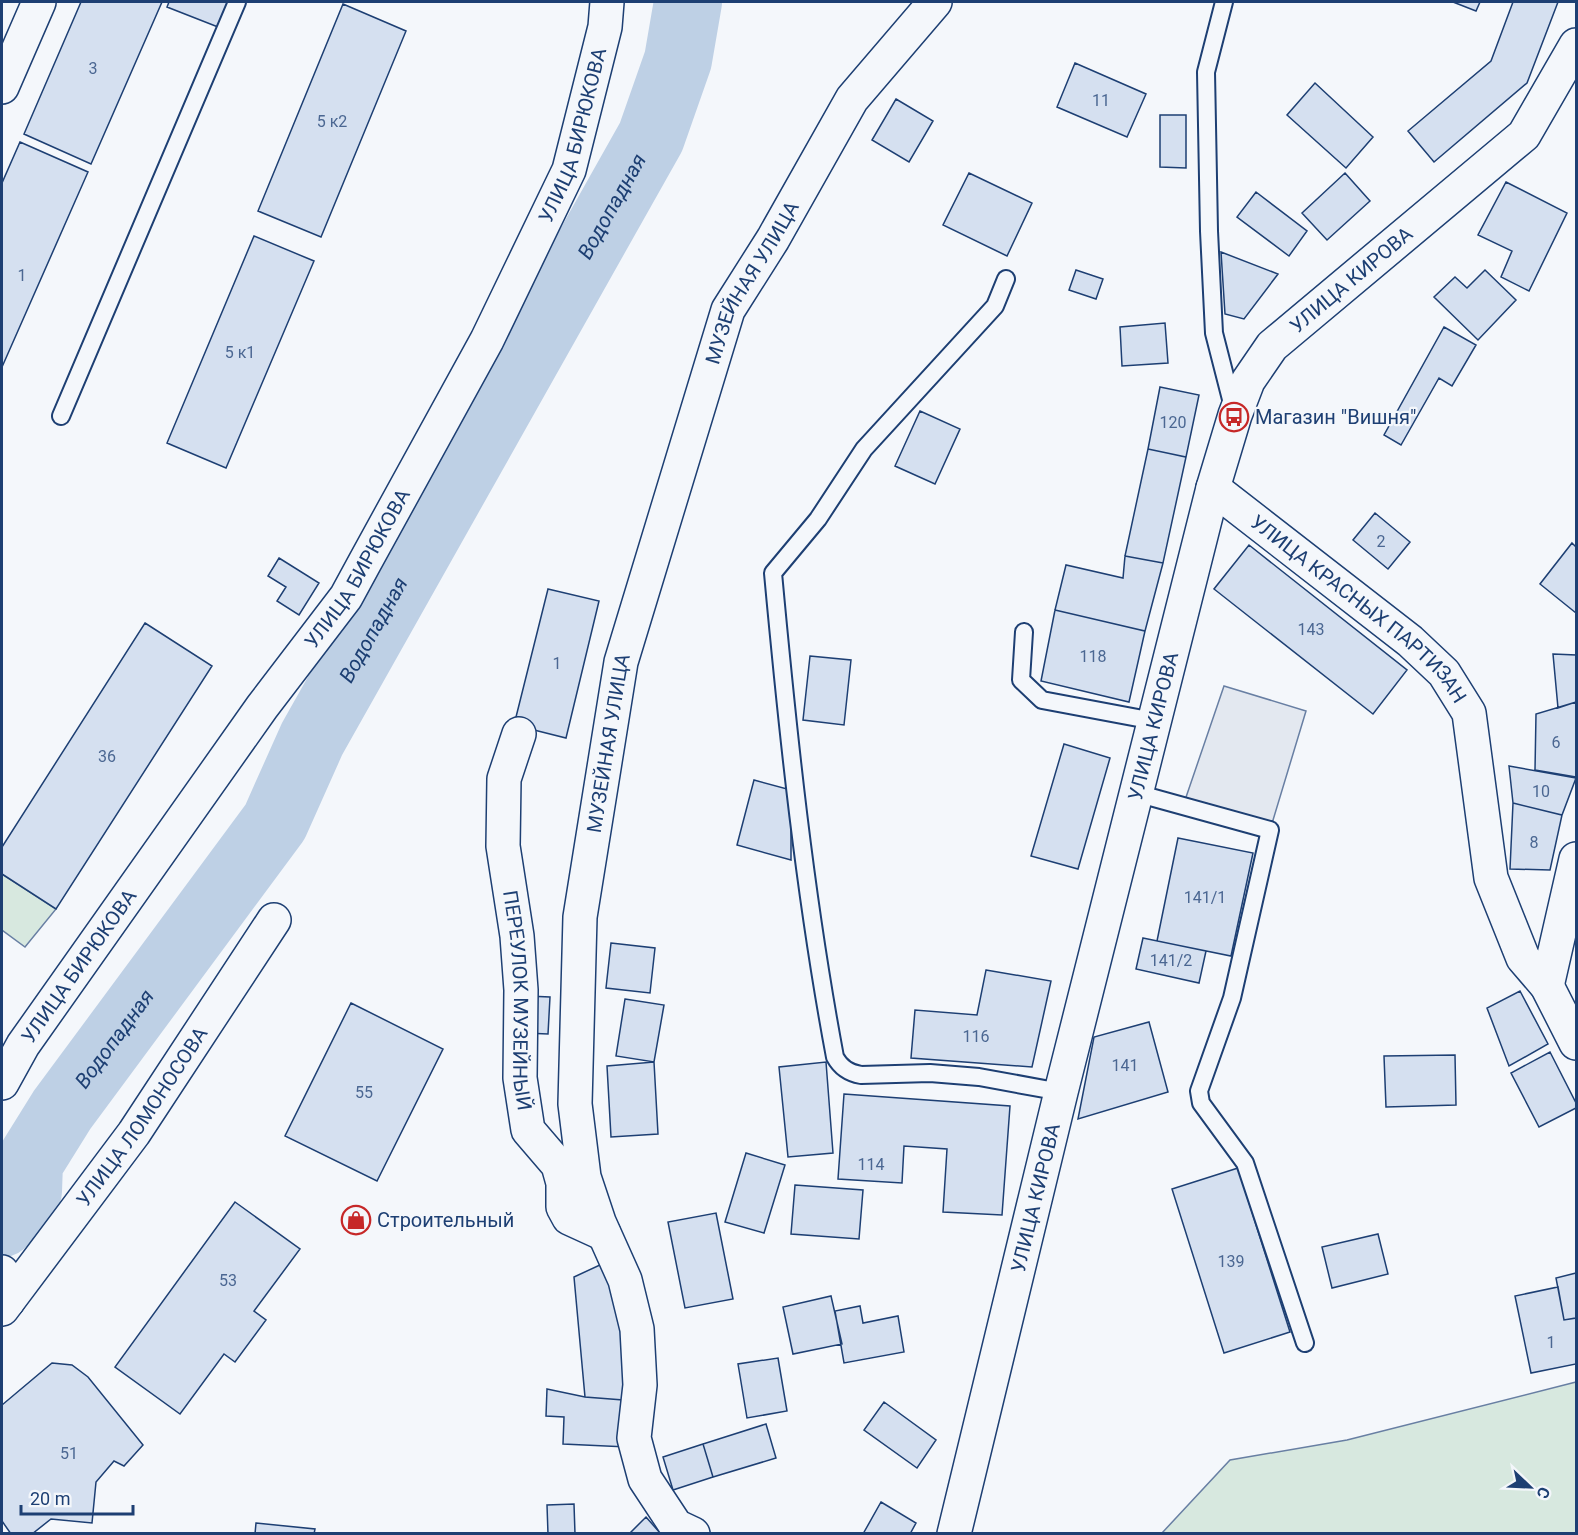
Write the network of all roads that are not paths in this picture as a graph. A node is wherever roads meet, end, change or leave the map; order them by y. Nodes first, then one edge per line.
1 (39, 2) edge
2 (237, 2) edge
3 (607, 2) edge
4 (934, 2) edge
5 (1224, 2) edge
6 (1576, 45) edge
7 (2, 87) edge
8 (1006, 279) dead end
9 (1235, 415) junction
10 (61, 416) dead end
11 (1213, 488) junction
12 (1024, 632) dead end
13 (1154, 721) junction
14 (519, 734) dead end
15 (1136, 793) junction
16 (1576, 859) edge
17 (274, 920) dead end
18 (1547, 986) junction
19 (1576, 1043) edge
20 (2, 1083) edge
21 (1061, 1092) junction
22 (604, 1234) junction
23 (4, 1294) edge
24 (1305, 1343) dead end
25 (693, 1533) edge
26 (954, 1533) edge

1 - 7 street
2 - 10 lane
3 - 20 street, УЛИЦА БИРЮКОВА
4 - 22 street, МУЗЕЙНАЯ УЛИЦА
5 - 9 lane
6 - 9 street, УЛИЦА КИРОВА
8 - 21 lane
9 - 11 street, УЛИЦА КИРОВА
11 - 13 street, УЛИЦА КИРОВА
11 - 18 street, УЛИЦА КРАСНЫХ ПАРТИЗАН
12 - 13 lane
13 - 15 street, УЛИЦА КИРОВА
14 - 22 street, ПЕРЕУЛОК МУЗЕЙНЫЙ
15 - 21 street, УЛИЦА КИРОВА
15 - 24 lane
16 - 18 street
17 - 23 street, УЛИЦА ЛОМОНОСОВА
18 - 19 street, УЛИЦА КРАСНЫХ ПАРТИЗАН
21 - 26 street, УЛИЦА КИРОВА
22 - 25 street, МУЗЕЙНАЯ УЛИЦА

